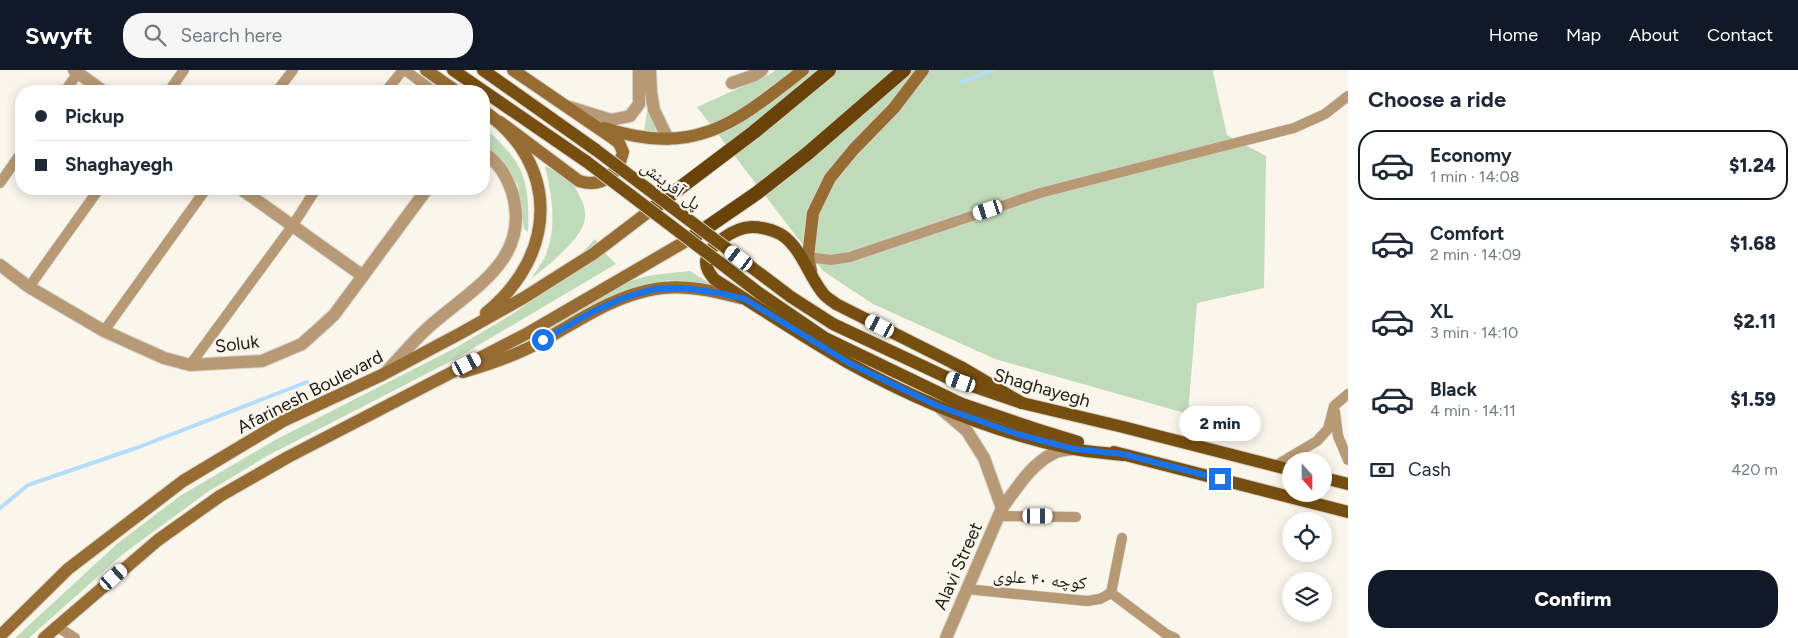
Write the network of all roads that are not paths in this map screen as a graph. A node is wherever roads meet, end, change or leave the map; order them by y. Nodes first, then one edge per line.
1 (184, 70) edge
2 (293, 70) edge
3 (404, 70) edge
4 (426, 70) edge
5 (453, 70) edge
6 (483, 70) edge
7 (513, 70) edge
8 (762, 70) edge
9 (803, 70) edge
10 (829, 70) edge
11 (904, 70) edge
12 (923, 70) edge
13 (77, 71) edge
14 (648, 71) edge
15 (732, 83) dead end
16 (69, 85) edge
17 (95, 85) edge
18 (173, 85) edge
19 (282, 85) edge
20 (391, 85) edge
21 (425, 85) edge
22 (447, 85) edge
23 (475, 85) edge
24 (490, 95) edge
25 (1348, 96) edge
26 (562, 104) junction
27 (490, 115) edge
28 (500, 122) junction
29 (593, 125) junction
30 (668, 139) junction
31 (490, 158) edge
32 (15, 162) edge
33 (0, 183) edge
34 (95, 195) edge
35 (202, 195) edge
36 (249, 195) edge
37 (312, 195) edge
38 (423, 195) edge
39 (656, 206) joint
40 (293, 225) junction
41 (693, 236) joint
42 (726, 248) joint
43 (808, 257) junction
44 (0, 265) edge
45 (363, 276) junction
46 (813, 278) junction
47 (29, 287) junction
48 (745, 299) junction
49 (104, 331) junction
50 (461, 333) junction
51 (190, 365) junction
52 (384, 374) junction
53 (437, 380) junction
54 (1348, 394) edge
55 (1022, 404) junction
56 (938, 406) junction
57 (1334, 406) junction
58 (1074, 449) junction
59 (1123, 454) junction
60 (1348, 460) edge
61 (1275, 466) junction
62 (1282, 468) edge
63 (1332, 480) edge
64 (1348, 484) edge
65 (1001, 512) junction
66 (1348, 512) edge
67 (1076, 517) dead end
68 (1122, 538) dead end
69 (966, 589) junction
70 (1111, 593) junction
71 (56, 626) junction
72 (0, 636) edge
73 (44, 638) edge
74 (75, 638) edge
75 (946, 638) edge
76 (1175, 638) edge

1 - 18 street
2 - 19 street
3 - 20 street
3 - 21 street
4 - 22 main road
5 - 23 main road, پل آفرینش, bridge
6 - 42 main road, پل آفرینش, bridge
7 - 26 main road
8 - 15 street
9 - 30 main road
10 - 39 highway
11 - 41 highway
12 - 43 main road
13 - 16 street
13 - 17 street
14 - 26 street
14 - 30 street
24 - 59 main road, پل آفرینش, bridge
25 - 43 street
26 - 29 main road
27 - 28 main road
28 - 29 main road
28 - 50 main road
29 - 30 main road
31 - 52 street
32 - 33 street
34 - 47 street
35 - 49 street
36 - 40 street
37 - 40 street
38 - 45 street, Soluk
39 - 50 main road, Afarinesh Boulevard
40 - 45 street
40 - 51 street
41 - 53 main road
42 - 55 main road, Shaghayegh
43 - 46 main road
44 - 47 street, Soluk
45 - 51 street, Soluk
46 - 48 main road
46 - 55 main road
47 - 49 street, Soluk
48 - 53 main road
48 - 56 main road
49 - 51 street, Soluk
50 - 52 main road, Afarinesh Boulevard
52 - 72 main road, Afarinesh Boulevard
53 - 71 main road
54 - 57 street
55 - 61 main road, Shaghayegh
56 - 58 main road
56 - 65 street
57 - 60 street
57 - 61 street
58 - 59 main road
58 - 65 street, Alavi Street
59 - 66 main road
61 - 62 main road, Shaghayegh
63 - 64 main road
65 - 67 street
65 - 69 street, Alavi Street
68 - 70 street
69 - 70 street, کوچه ۴۰ علوی
69 - 75 street, Alavi Street
70 - 76 street
71 - 73 main road
71 - 74 street

